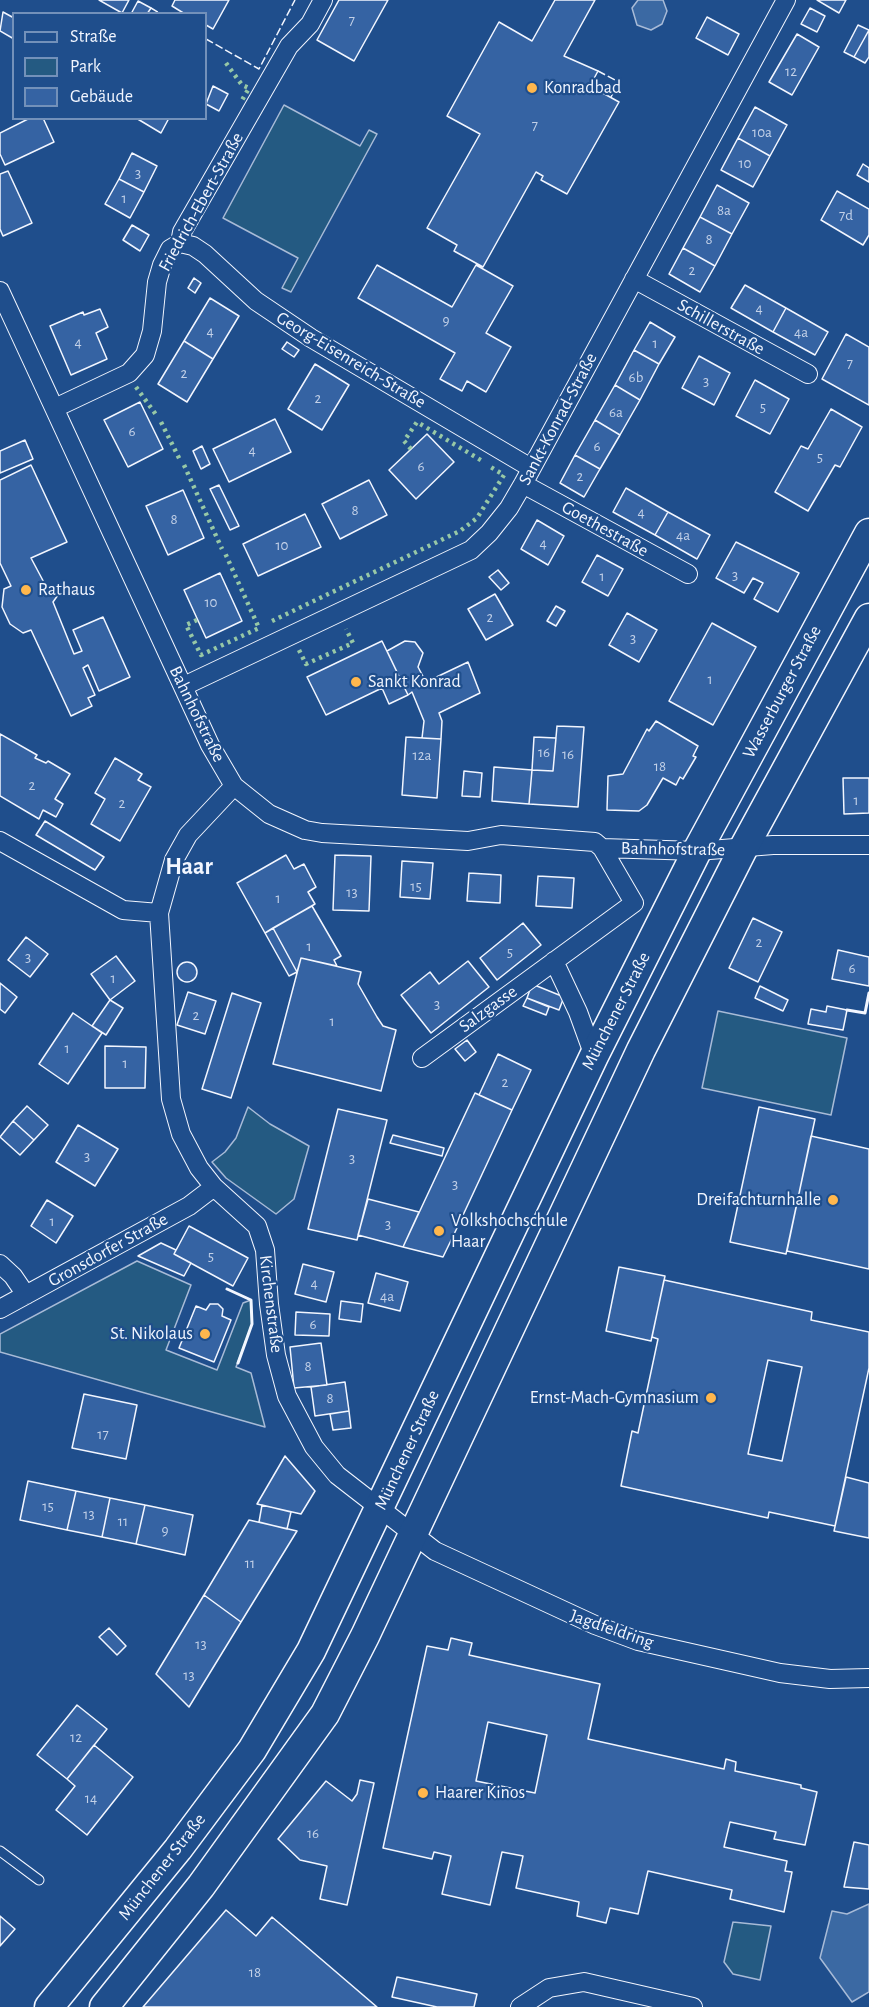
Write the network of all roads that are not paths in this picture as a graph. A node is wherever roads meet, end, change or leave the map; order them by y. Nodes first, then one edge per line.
1 (323, 0) edge
2 (786, 0) edge
3 (180, 243) junction
4 (634, 279) junction
5 (0, 291) edge
6 (808, 374) dead end
7 (55, 408) junction
8 (531, 468) junction
9 (523, 484) junction
10 (869, 533) edge
11 (688, 574) dead end
12 (869, 618) edge
13 (184, 686) junction
14 (234, 786) junction
15 (0, 841) edge
16 (869, 845) edge
17 (602, 848) junction
18 (743, 849) junction
19 (697, 851) junction
20 (634, 903) junction
21 (159, 913) junction
22 (663, 918) junction
23 (554, 960) junction
24 (594, 1056) junction
25 (422, 1058) dead end
26 (214, 1187) junction
27 (0, 1264) edge
28 (26, 1295) junction
29 (0, 1309) edge
30 (380, 1508) junction
31 (413, 1534) junction
32 (869, 1678) edge
33 (0, 1851) edge
34 (39, 1880) dead end
35 (523, 2004) edge
36 (49, 2007) edge
37 (104, 2007) edge
38 (693, 2007) edge

1 - 3 street, Friedrich-Ebert-Straße
2 - 4 street, Sankt-Konrad-Straße
3 - 7 street, Friedrich-Ebert-Straße
3 - 8 street, Georg-Eisenreich-Straße
4 - 6 street, Schillerstraße
4 - 8 street, Sankt-Konrad-Straße
5 - 7 street, Bahnhofstraße
7 - 13 street, Bahnhofstraße
8 - 9 street, Sankt-Konrad-Straße
9 - 11 street, Goethestraße
9 - 13 street, Sankt-Konrad-Straße
10 - 19 main road, Wasserburger Straße
12 - 18 main road
13 - 14 street, Bahnhofstraße
14 - 17 street, Bahnhofstraße
14 - 21 street, Kirchenstraße
15 - 21 street
16 - 18 street, Bahnhofstraße
17 - 19 street, Bahnhofstraße
17 - 20 street, Bahnhofstraße
18 - 19 street, Bahnhofstraße
18 - 31 main road
19 - 22 main road, Münchener Straße
20 - 22 street
20 - 23 street, Salzgasse
21 - 26 street, Kirchenstraße
22 - 24 main road, Münchener Straße
23 - 24 street
23 - 25 street, Salzgasse
24 - 30 main road, Münchener Straße
26 - 28 street, Gronsdorfer Straße
26 - 30 street, Kirchenstraße
27 - 28 street
28 - 29 street, Gronsdorfer Straße
30 - 31 street, Jagdfeldring
30 - 36 main road, Münchener Straße
31 - 32 street, Jagdfeldring
31 - 37 main road
33 - 34 lane
35 - 38 street

